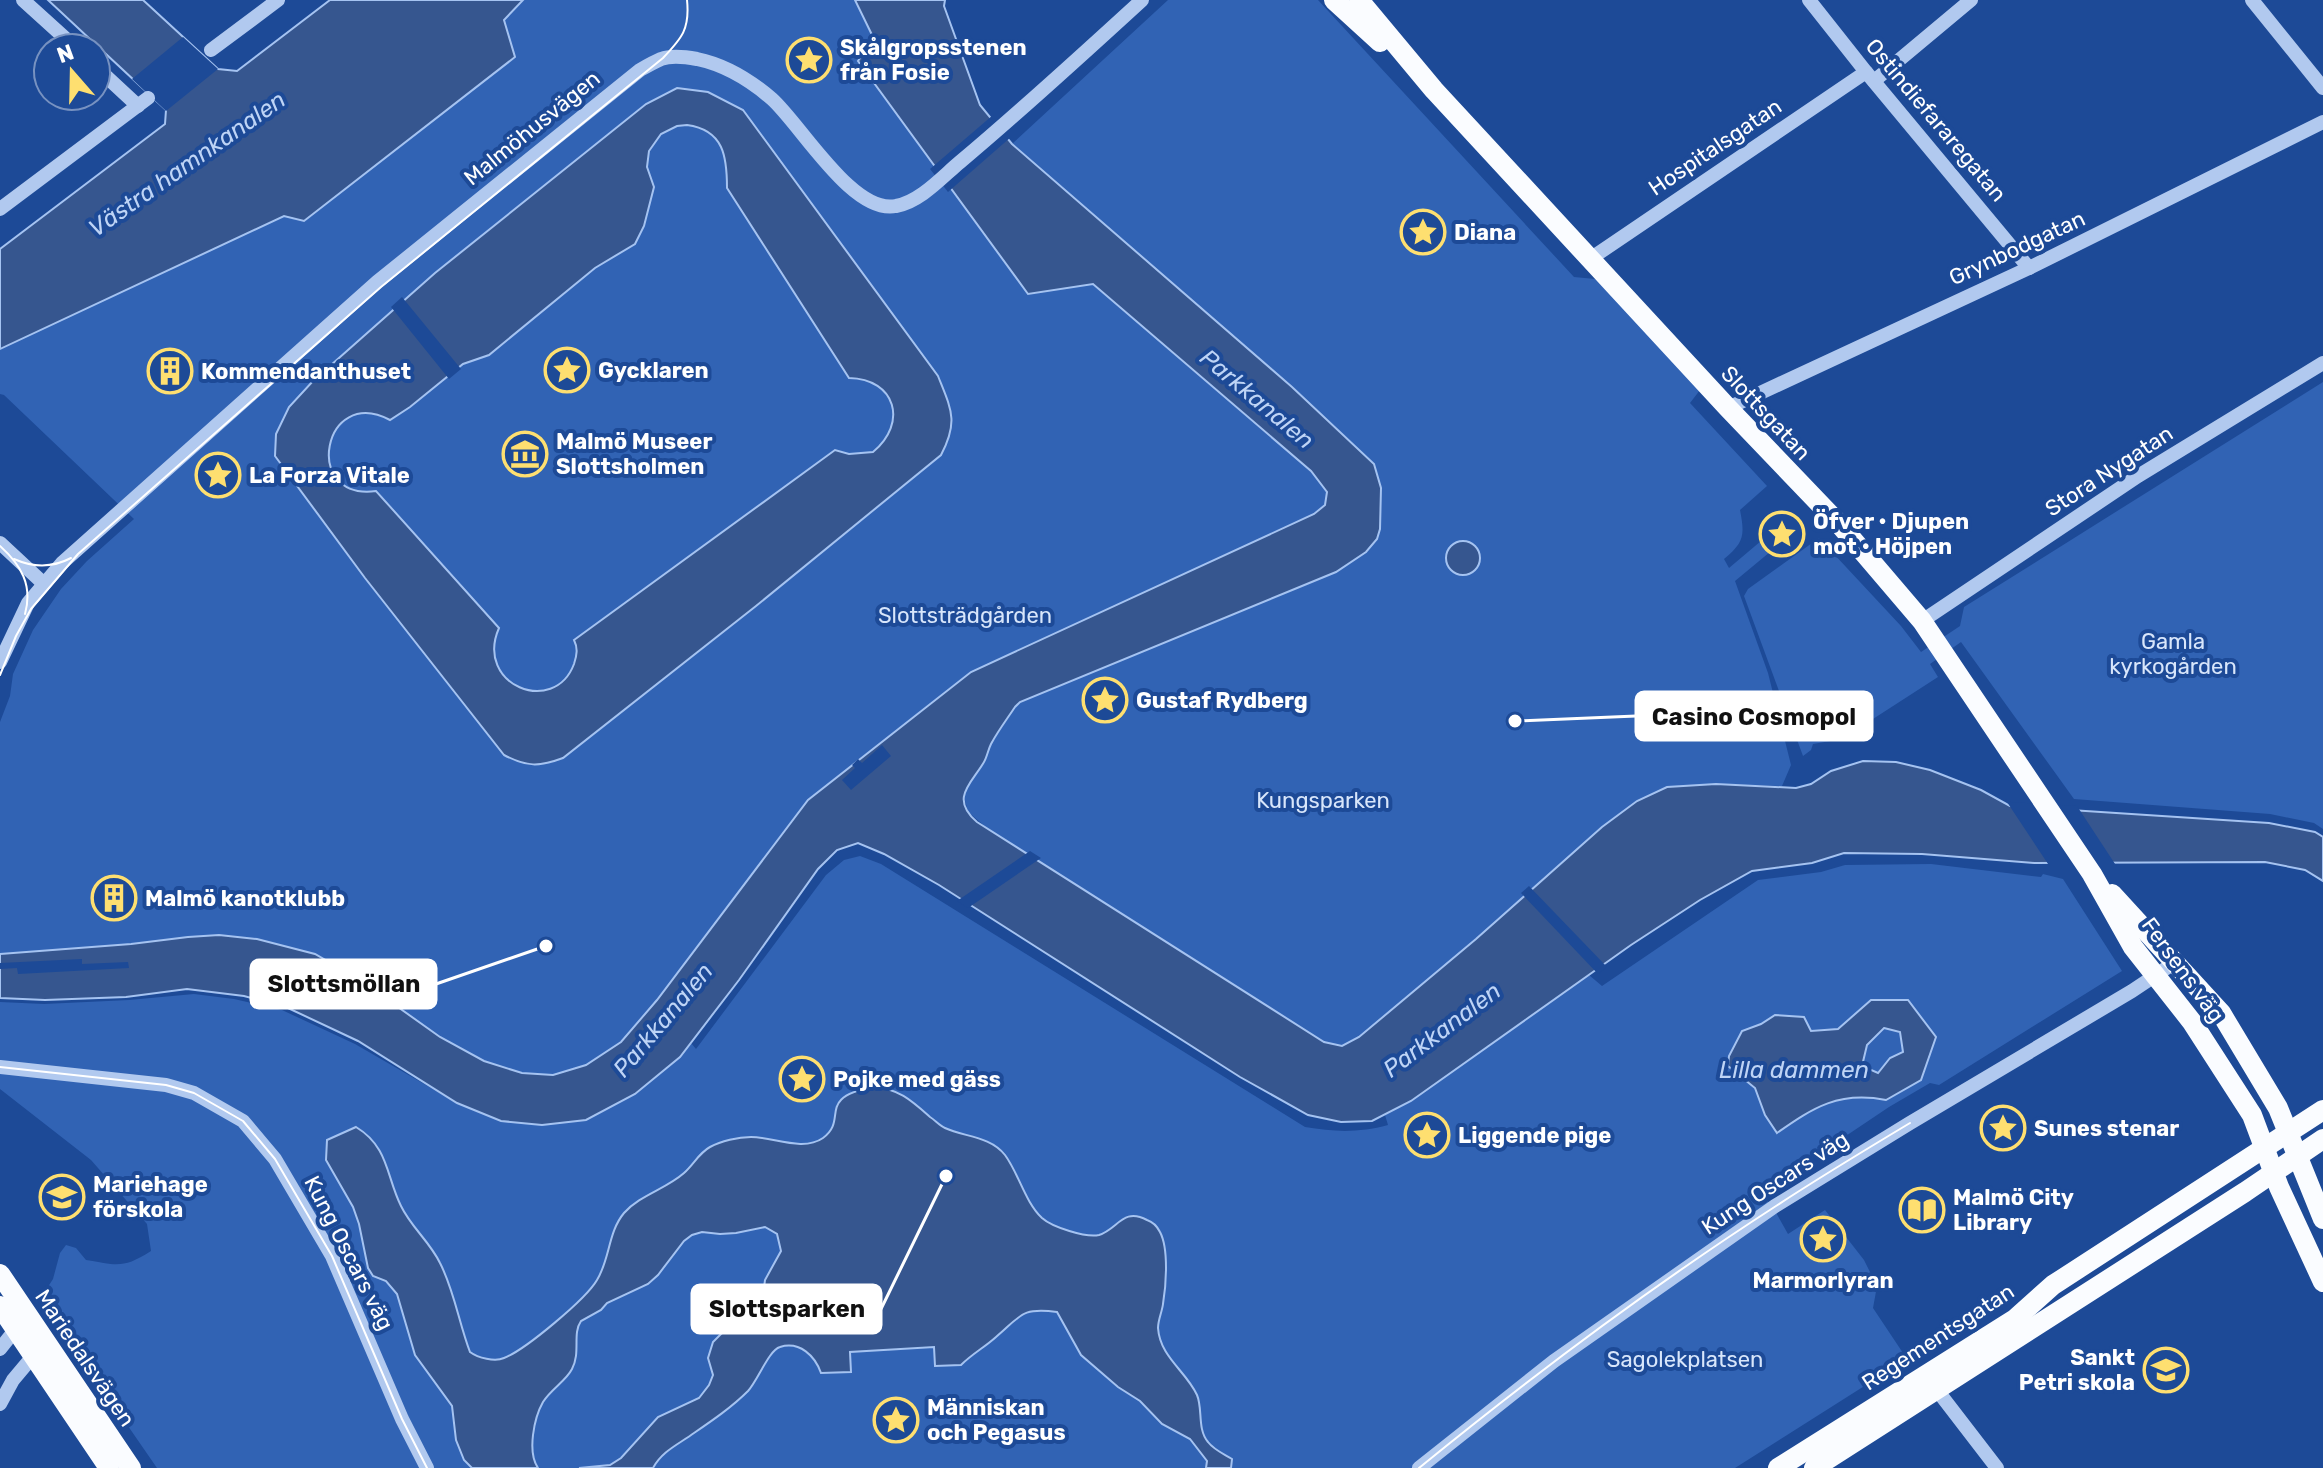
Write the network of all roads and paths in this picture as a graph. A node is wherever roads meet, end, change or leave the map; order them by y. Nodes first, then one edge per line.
1 (23, 0) edge
2 (278, 0) edge
3 (1142, 0) edge
4 (1334, 0) edge
5 (1359, 0) edge
6 (1809, 0) edge
7 (1971, 0) edge
8 (2252, 0) edge
9 (58, 32) edge
10 (211, 50) dead end
11 (1870, 76) junction
12 (112, 79) edge
13 (2323, 88) edge
14 (1434, 90) junction
15 (2323, 122) edge
16 (0, 209) edge
17 (1590, 259) junction
18 (2029, 268) junction
19 (2323, 363) edge
20 (1728, 408) junction
21 (0, 543) edge
22 (43, 583) junction
23 (1922, 621) junction
24 (0, 662) edge
25 (2092, 874) junction
26 (2174, 963) junction
27 (2154, 976) junction
28 (0, 1067) edge
29 (2323, 1110) edge
30 (2287, 1134) junction
31 (2323, 1139) edge
32 (2265, 1148) junction
33 (2296, 1157) junction
34 (2274, 1173) junction
35 (2323, 1219) edge
36 (0, 1274) edge
37 (2323, 1282) edge
38 (0, 1306) edge
39 (22, 1323) junction
40 (0, 1349) edge
41 (40, 1349) junction
42 (1937, 1390) junction
43 (0, 1404) edge
44 (109, 1468) edge
45 (131, 1468) edge
46 (427, 1468) edge
47 (1419, 1468) edge
48 (1778, 1468) edge
49 (1814, 1468) edge
50 (1997, 1468) edge

1 - 9 street
2 - 10 street
3 - 22 street, Malmöhusvägen
4 - 14 main road, Slottsgatan
5 - 14 main road, Slottsgatan
6 - 11 street, Ostindiefararegatan
7 - 11 street, Hospitalsgatan
8 - 13 street
11 - 17 street, Hospitalsgatan
11 - 18 street, Ostindiefararegatan
12 - 16 street
14 - 17 main road, Slottsgatan
15 - 18 street, Grynbodgatan
17 - 20 main road, Slottsgatan
18 - 20 street, Grynbodgatan
19 - 23 street, Stora Nygatan
20 - 23 main road, Slottsgatan
21 - 22 street
22 - 24 street, Malmöhusvägen
23 - 25 main road, Slottsgatan
25 - 26 main road, Fersens väg
25 - 27 main road, Fersens väg
26 - 27 street, Kung Oscars väg
26 - 30 main road, Fersens väg
27 - 32 main road, Fersens väg
27 - 47 street, Kung Oscars väg
28 - 46 street, Kung Oscars väg
29 - 30 main road, Regementsgatan
30 - 32 main road, Regementsgatan
30 - 33 main road, Fersens väg
31 - 33 main road, Regementsgatan
32 - 34 main road, Fersens väg
32 - 48 main road, Regementsgatan
33 - 34 main road, Regementsgatan
33 - 35 main road
34 - 37 main road, Fersens väg
34 - 42 main road, Regementsgatan
36 - 39 main road, Mariedalsvägen
38 - 39 main road, Mariedalsvägen
39 - 40 street
39 - 41 main road, Mariedalsvägen
41 - 43 street
41 - 44 main road, Mariedalsvägen
41 - 45 main road, Mariedalsvägen
42 - 49 main road, Regementsgatan
42 - 50 street

